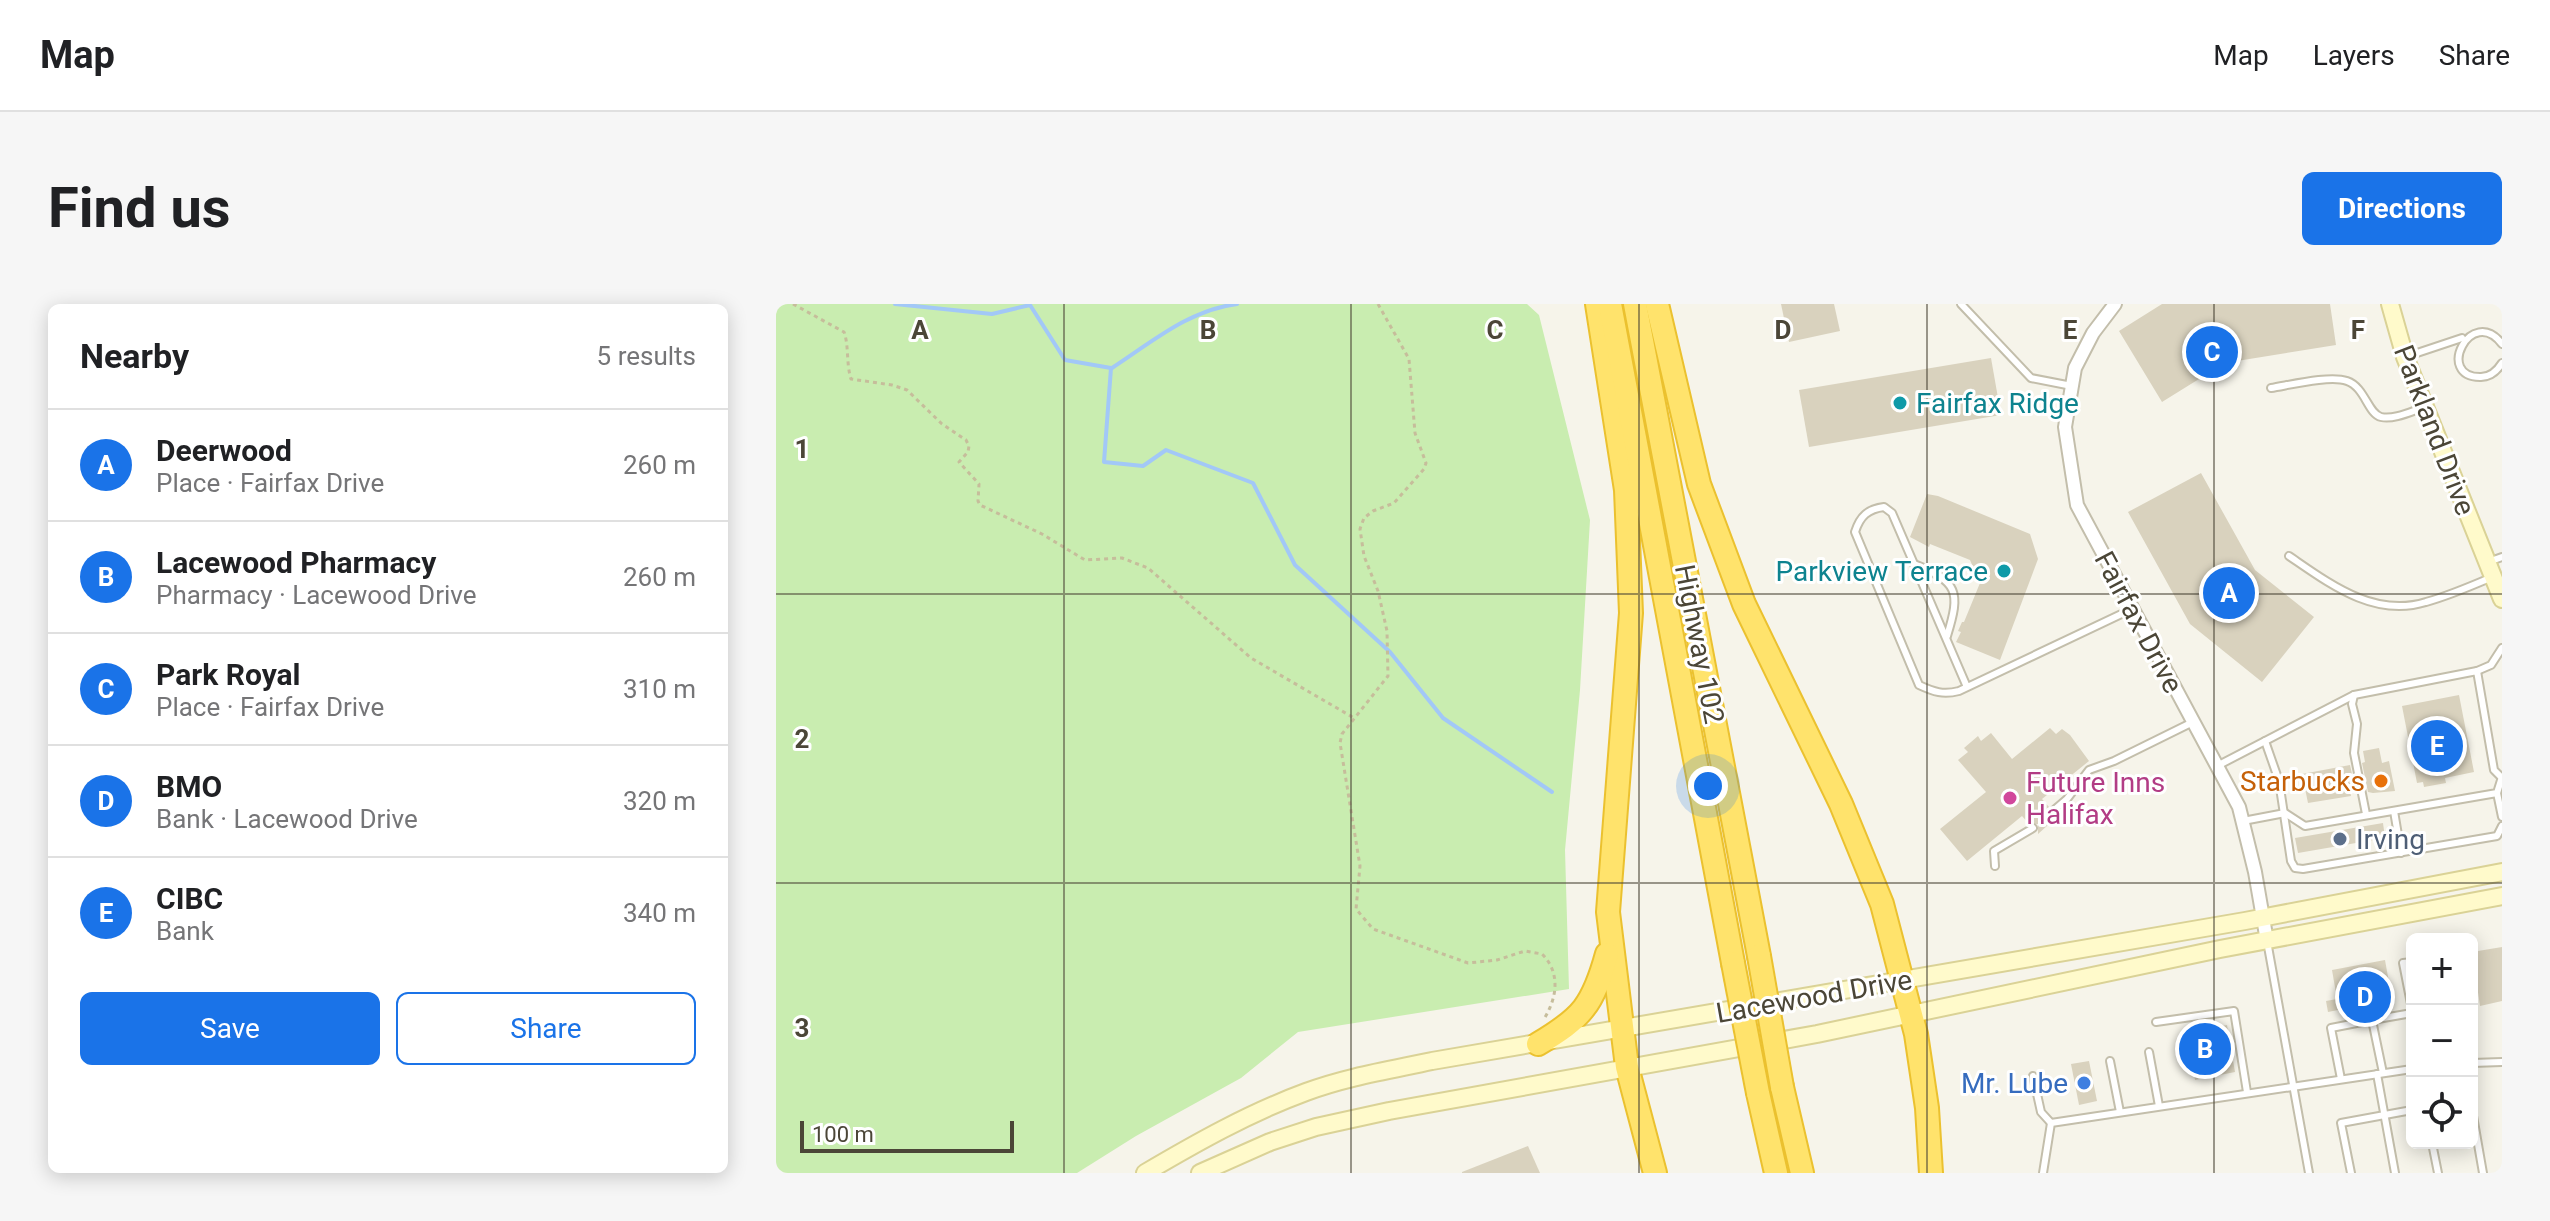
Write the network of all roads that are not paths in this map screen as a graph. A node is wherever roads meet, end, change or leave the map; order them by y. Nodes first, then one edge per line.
1 (1597, 304) edge
2 (1610, 304) edge
3 (1635, 304) edge
4 (1657, 304) edge
5 (1961, 304) edge
6 (2115, 304) edge
7 (2390, 304) edge
8 (2465, 337) junction
9 (2502, 344) edge
10 (2405, 357) junction
11 (2502, 363) edge
12 (2072, 386) junction
13 (2271, 388) dead end
14 (2425, 407) junction
15 (2289, 556) dead end
16 (1914, 564) junction
17 (2494, 565) edge
18 (2502, 599) edge
19 (2132, 609) junction
20 (1946, 638) junction
21 (2502, 648) edge
22 (2477, 671) junction
23 (1967, 687) junction
24 (2354, 695) junction
25 (2193, 722) junction
26 (2265, 741) junction
27 (2217, 766) junction
28 (2501, 777) edge
29 (2497, 793) junction
30 (2053, 811) dead end
31 (2394, 811) junction
32 (2285, 813) junction
33 (2366, 814) junction
34 (2502, 817) edge
35 (2243, 821) junction
36 (2502, 826) edge
37 (2033, 828) dead end
38 (2401, 853) junction
39 (1995, 866) dead end
40 (2499, 872) edge
41 (2499, 898) edge
42 (2263, 918) junction
43 (2267, 941) junction
44 (1611, 942) junction
45 (1904, 980) junction
46 (2406, 1012) edge
47 (1912, 1014) junction
48 (2372, 1020) junction
49 (2156, 1022) dead end
50 (1622, 1030) junction
51 (1532, 1045) junction
52 (2149, 1052) dead end
53 (2110, 1061) dead end
54 (2502, 1062) edge
55 (2478, 1063) edge
56 (1627, 1067) junction
57 (2406, 1070) edge
58 (2380, 1074) junction
59 (2033, 1076) dead end
60 (2341, 1079) junction
61 (2294, 1085) junction
62 (2247, 1092) junction
63 (2159, 1106) junction
64 (2406, 1111) edge
65 (2120, 1112) junction
66 (2384, 1115) junction
67 (2051, 1123) junction
68 (2478, 1148) edge
69 (2433, 1149) edge
70 (1145, 1173) edge
71 (1200, 1173) edge
72 (1655, 1173) edge
73 (1776, 1173) edge
74 (1802, 1173) edge
75 (1931, 1173) edge
76 (2043, 1173) edge
77 (2309, 1173) edge
78 (2351, 1173) edge
79 (2395, 1173) edge
80 (2438, 1173) edge
81 (2483, 1173) edge

1 - 44 highway
2 - 73 highway, Highway 102, bridge
3 - 74 highway, Highway 102, bridge
4 - 45 highway
5 - 12 lane
6 - 12 street, Fairfax Drive
7 - 10 main road, Parkland Drive
8 - 9 lane
8 - 10 lane
8 - 11 lane
10 - 14 main road, Parkland Drive
12 - 19 street, Fairfax Drive
13 - 14 lane
14 - 17 main road, Parkland Drive
15 - 17 lane
16 - 20 lane
16 - 20 lane
16 - 23 lane
17 - 18 main road, Parkland Drive
19 - 23 lane
19 - 25 street, Fairfax Drive
20 - 23 lane
21 - 22 lane
22 - 24 lane
22 - 28 lane
24 - 26 lane
24 - 33 lane
25 - 27 street, Fairfax Drive
25 - 30 lane
26 - 27 lane
26 - 32 lane
27 - 35 street, Fairfax Drive
28 - 29 lane
29 - 31 lane
29 - 34 lane
31 - 33 lane
31 - 38 lane
32 - 33 lane
32 - 35 lane
32 - 38 lane
35 - 42 street, Fairfax Drive
36 - 38 lane
37 - 39 lane
40 - 42 main road, Lacewood Drive
41 - 43 main road, Lacewood Drive
42 - 43 street, Fairfax Drive
42 - 45 main road, Lacewood Drive
43 - 47 main road, Lacewood Drive
43 - 61 lane
44 - 50 highway
44 - 51 highway
45 - 47 highway
45 - 50 main road, Lacewood Drive
46 - 48 lane
47 - 56 main road, Lacewood Drive
47 - 75 highway
48 - 58 lane
48 - 60 lane
49 - 62 lane
50 - 51 main road, Lacewood Drive
50 - 56 highway
51 - 70 main road, Lacewood Drive
52 - 63 lane
53 - 65 lane
54 - 55 lane
56 - 71 main road, Lacewood Drive
56 - 72 highway
57 - 58 lane
58 - 60 lane
58 - 66 lane
59 - 67 lane
60 - 61 lane
61 - 62 lane
61 - 77 lane
62 - 63 lane
63 - 65 lane
64 - 66 lane
65 - 67 lane
66 - 78 lane
66 - 79 lane
67 - 76 lane
68 - 81 lane
69 - 80 lane

